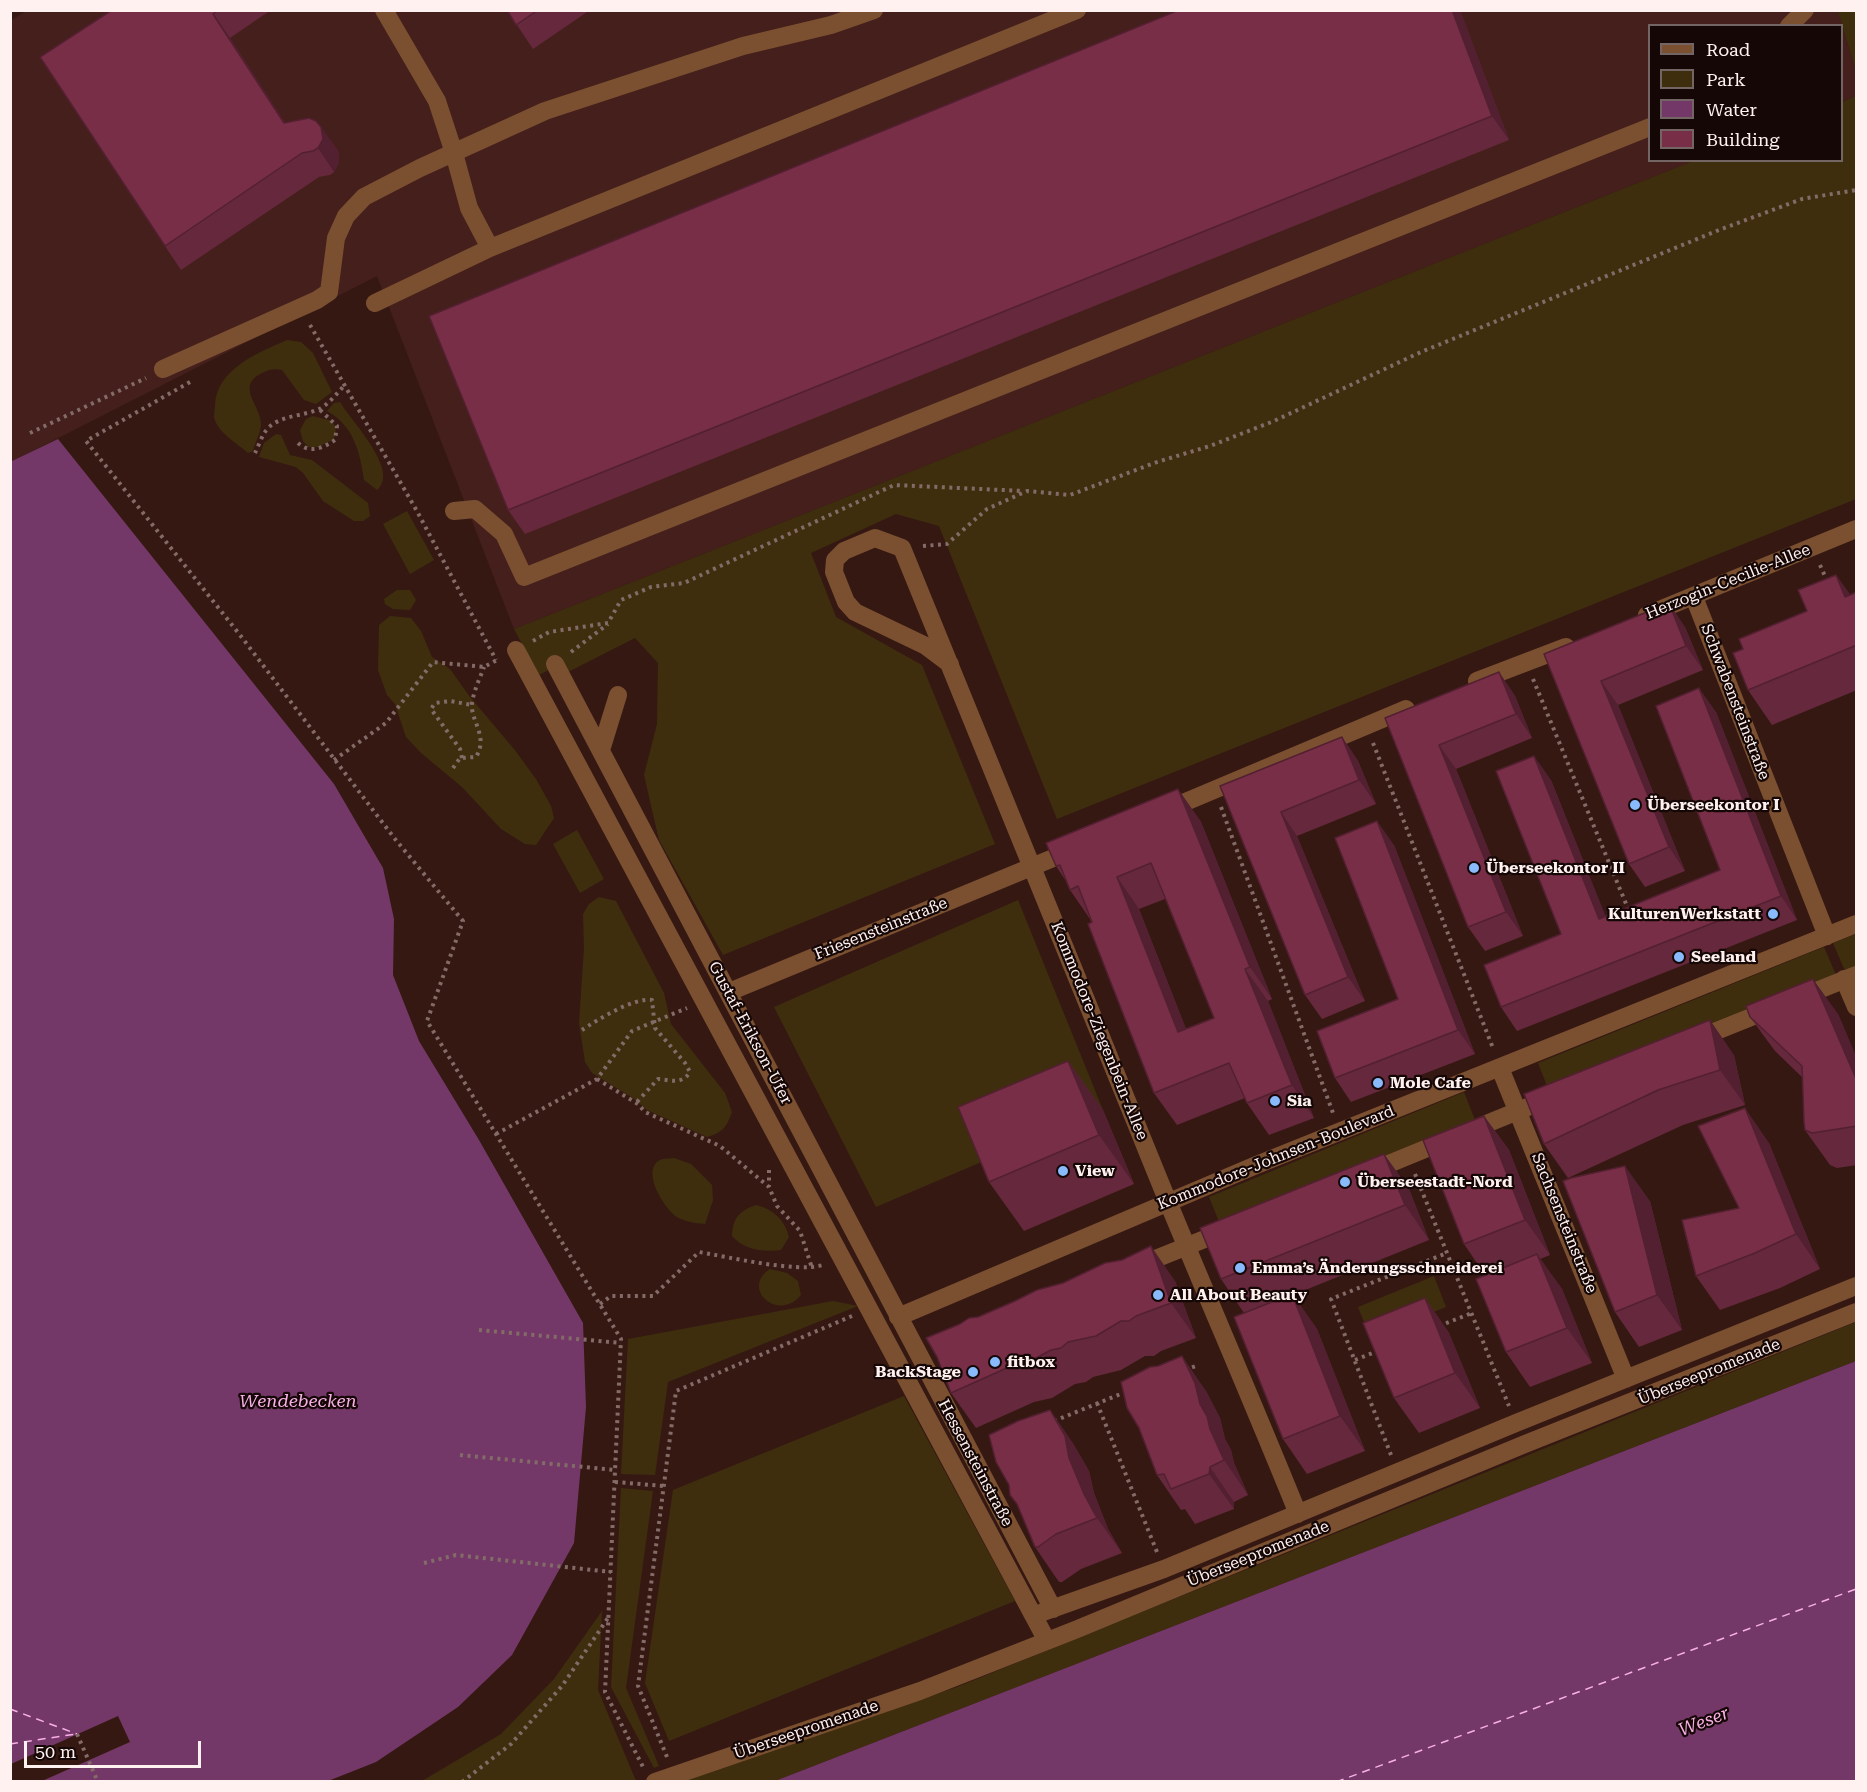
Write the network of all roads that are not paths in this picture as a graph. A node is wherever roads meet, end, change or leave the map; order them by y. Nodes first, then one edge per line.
1 (384, 10) edge
2 (874, 10) edge
3 (1077, 10) edge
4 (1805, 10) edge
5 (1791, 24) edge
6 (1648, 129) edge
7 (454, 153) junction
8 (490, 248) junction
9 (375, 303) dead end
10 (163, 369) road end
11 (454, 511) dead end
12 (1857, 529) edge
13 (1694, 597) junction
14 (1631, 621) edge
15 (1579, 642) edge
16 (504, 656) road end
17 (555, 664) dead end
18 (950, 664) junction
19 (1462, 687) edge
20 (618, 695) dead end
21 (1419, 704) edge
22 (601, 750) junction
23 (1150, 817) edge
24 (1096, 840) edge
25 (1033, 867) junction
26 (1857, 924) edge
27 (1827, 936) junction
28 (1850, 977) edge
29 (729, 992) junction
30 (1857, 1007) edge
31 (1680, 1046) edge
32 (1500, 1068) junction
33 (1569, 1090) edge
34 (1518, 1111) junction
35 (1356, 1178) edge
36 (1168, 1202) junction
37 (1248, 1222) edge
38 (1186, 1246) junction
39 (1124, 1272) edge
40 (1857, 1286) edge
41 (1857, 1312) edge
42 (898, 1317) junction
43 (940, 1347) edge
44 (919, 1356) junction
45 (1626, 1379) junction
46 (1298, 1514) junction
47 (1053, 1609) junction
48 (1033, 1616) junction
49 (1047, 1641) junction
50 (650, 1777) edge

1 - 7 street
2 - 7 street
3 - 8 street
4 - 5 street
6 - 11 street
7 - 8 street
7 - 10 street
8 - 9 street
12 - 13 street, Herzogin-Cecilie-Allee
13 - 14 street, Herzogin-Cecilie-Allee
13 - 27 street, Schwabensteinstraße
15 - 19 street
16 - 48 street
17 - 22 street, Gustaf-Erikson-Ufer
18 - 18 street, Kommodore-Ziegenbein-Allee
18 - 25 street, Kommodore-Ziegenbein-Allee
20 - 22 street
21 - 23 street
22 - 29 street, Gustaf-Erikson-Ufer
24 - 25 street
25 - 29 street, Friesensteinstraße
25 - 36 street, Kommodore-Ziegenbein-Allee
26 - 27 street, Kommodore-Johnsen-Boulevard
27 - 32 street, Kommodore-Johnsen-Boulevard
28 - 30 street
28 - 31 street
29 - 42 street, Gustaf-Erikson-Ufer
32 - 34 street, Sachsensteinstraße
32 - 36 street, Kommodore-Johnsen-Boulevard
33 - 34 street
34 - 35 street
34 - 45 street, Sachsensteinstraße
36 - 38 street, Kommodore-Ziegenbein-Allee
36 - 42 street, Kommodore-Johnsen-Boulevard
37 - 38 street
38 - 39 street
38 - 46 street, Kommodore-Ziegenbein-Allee
40 - 45 street, Überseepromenade
41 - 49 street, Überseepromenade
42 - 44 street, Hessensteinstraße
43 - 44 street
44 - 47 street, Hessensteinstraße
45 - 46 street, Überseepromenade
46 - 47 street, Überseepromenade
47 - 48 street, Überseepromenade
48 - 49 street
49 - 50 street, Überseepromenade

